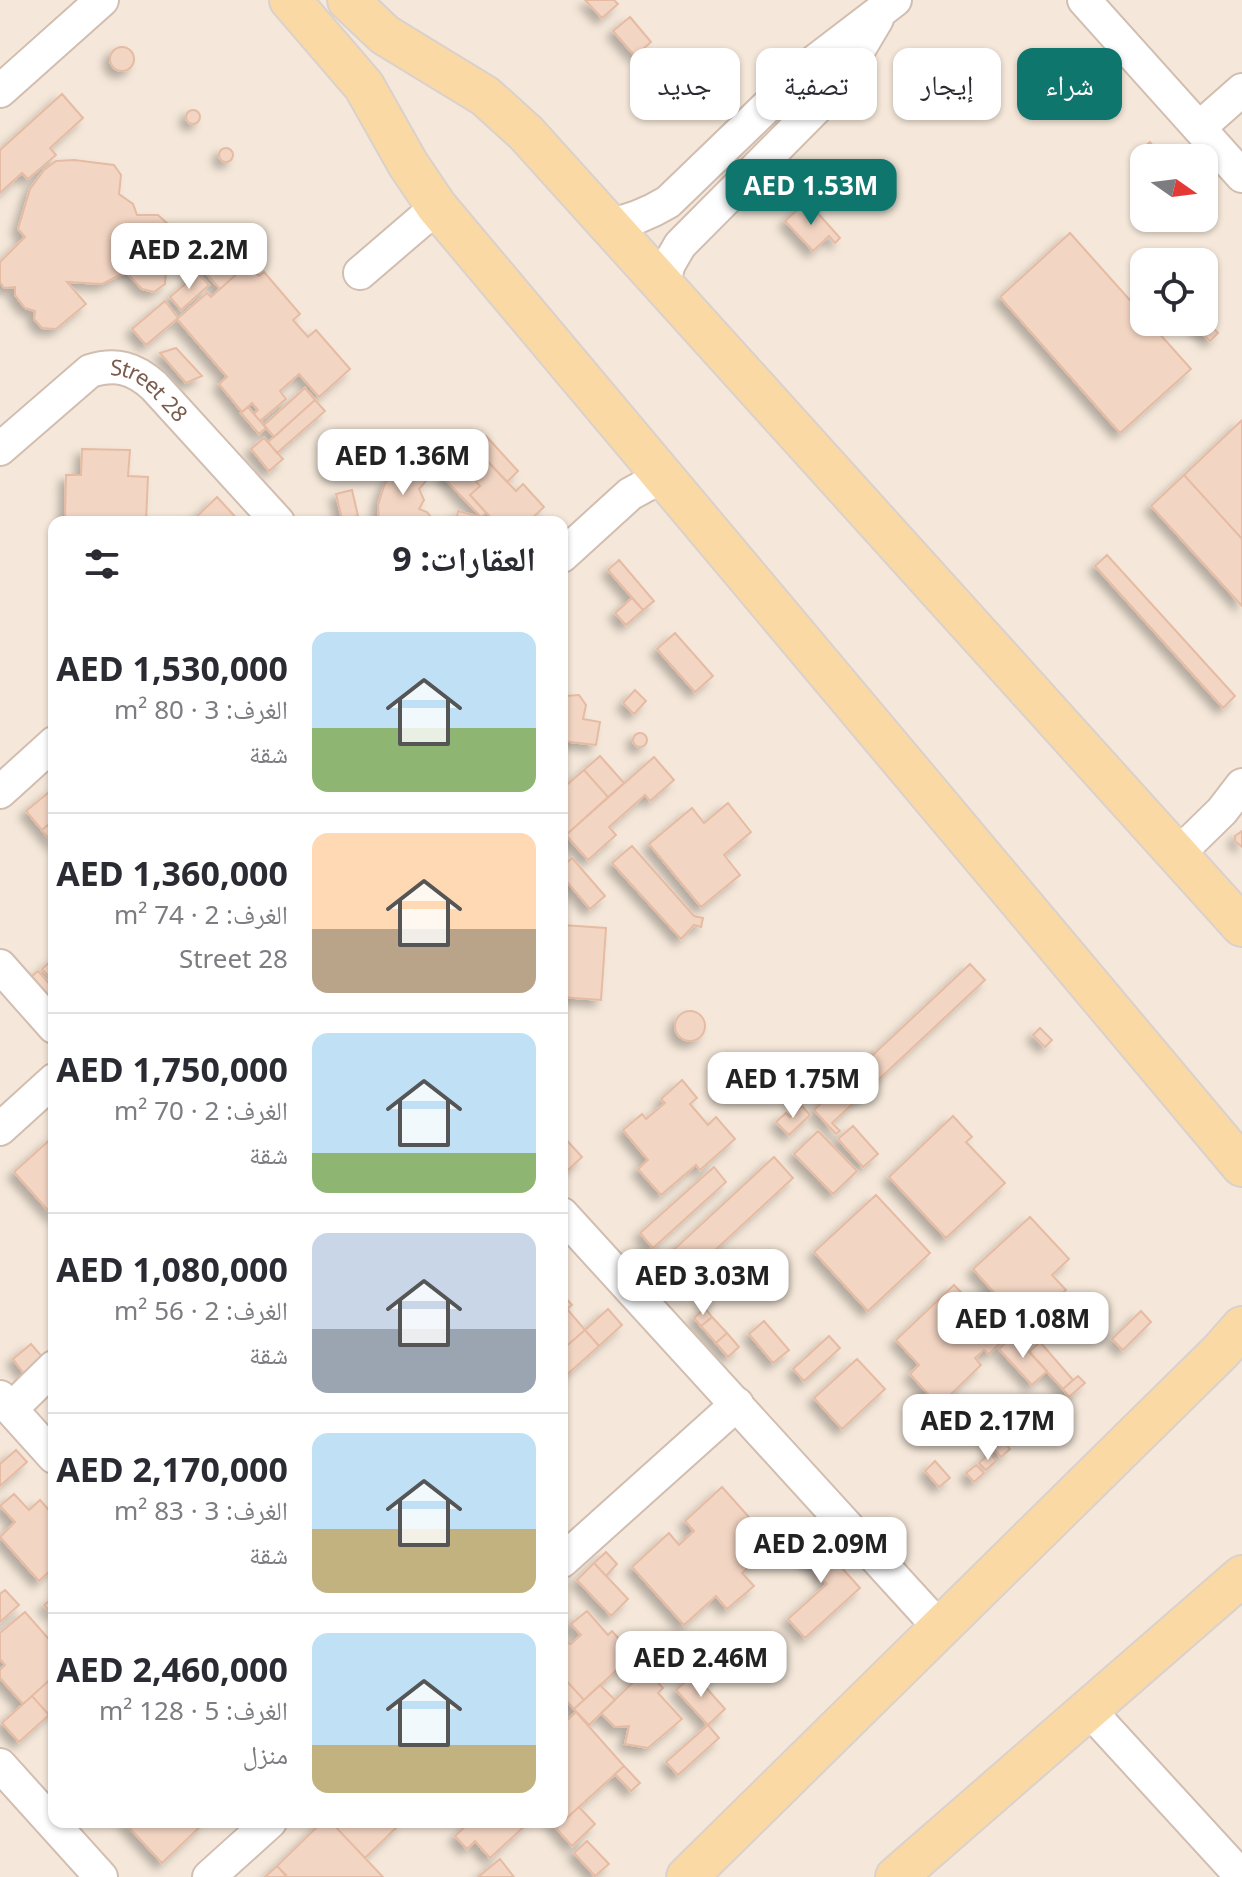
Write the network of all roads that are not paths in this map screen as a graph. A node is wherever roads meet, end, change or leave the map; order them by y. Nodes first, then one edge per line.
1 (102, 0) edge
2 (290, 0) edge
3 (348, 0) edge
4 (1084, 0) edge
5 (887, 7) edge
6 (1242, 90) edge
7 (0, 91) edge
8 (1199, 128) junction
9 (1242, 176) edge
10 (437, 207) junction
11 (609, 225) junction
12 (360, 273) dead end
13 (663, 284) junction
14 (0, 449) edge
15 (648, 477) junction
16 (273, 516) edge
17 (568, 550) edge
18 (48, 748) edge
19 (1242, 785) edge
20 (0, 792) edge
21 (1178, 854) junction
22 (1242, 926) edge
23 (0, 966) edge
24 (48, 1020) edge
25 (48, 1085) edge
26 (0, 1129) edge
27 (1242, 1166) edge
28 (568, 1221) edge
29 (1242, 1327) edge
30 (48, 1371) edge
31 (5, 1403) edge
32 (737, 1404) junction
33 (48, 1450) edge
34 (568, 1556) edge
35 (1242, 1576) edge
36 (939, 1627) junction
37 (1089, 1710) junction
38 (0, 1765) edge
39 (48, 1818) edge
40 (57, 1828) edge
41 (263, 1828) edge
42 (101, 1877) edge
43 (209, 1877) edge
44 (687, 1877) edge
45 (896, 1877) edge
46 (1242, 1877) edge

1 - 7 street
2 - 10 main road
3 - 11 main road
4 - 8 street
5 - 11 street
5 - 13 street
6 - 8 street
8 - 9 street
10 - 12 street
10 - 15 main road
11 - 13 main road
13 - 21 main road
14 - 16 street, Street 28
15 - 17 street
15 - 27 main road
18 - 20 street
19 - 21 street
21 - 22 main road
23 - 24 street
25 - 26 street
28 - 32 street
29 - 36 main road
30 - 31 street
31 - 33 street
32 - 34 street
32 - 36 street
35 - 37 main road
36 - 44 main road
37 - 45 main road
37 - 46 street
38 - 39 street
40 - 42 street
41 - 43 street

